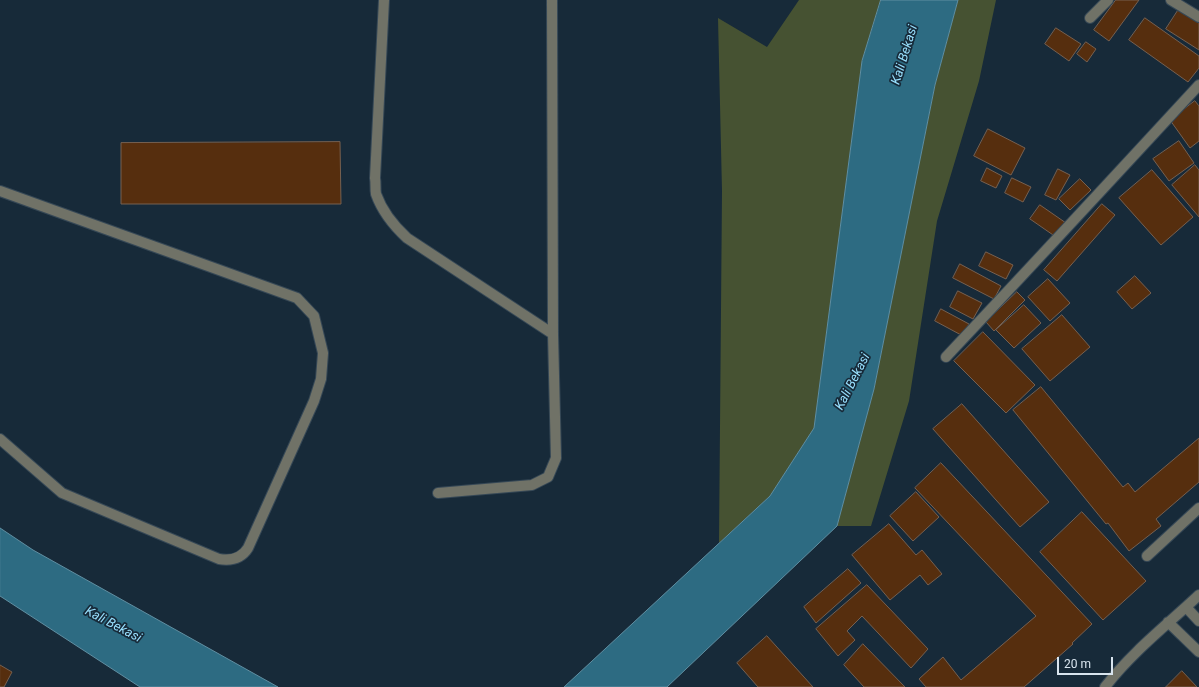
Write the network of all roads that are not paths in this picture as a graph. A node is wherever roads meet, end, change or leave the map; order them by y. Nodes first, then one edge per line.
1 (384, 0) edge
2 (552, 0) edge
3 (1108, 0) edge
4 (1171, 0) edge
5 (1199, 17) edge
6 (1090, 18) dead end
7 (1199, 85) edge
8 (0, 191) edge
9 (553, 334) junction
10 (946, 357) dead end
11 (0, 439) edge
12 (438, 493) dead end
13 (1199, 508) edge
14 (1147, 556) dead end
15 (1199, 595) edge
16 (1186, 607) junction
17 (1199, 621) edge
18 (1168, 622) junction
19 (1199, 652) edge
20 (1105, 687) edge

1 - 9 street
2 - 9 street
3 - 6 street
4 - 5 street
7 - 10 street
8 - 11 street
9 - 12 street
13 - 14 street
15 - 16 street
16 - 17 street
16 - 18 street
18 - 19 street
18 - 20 street

